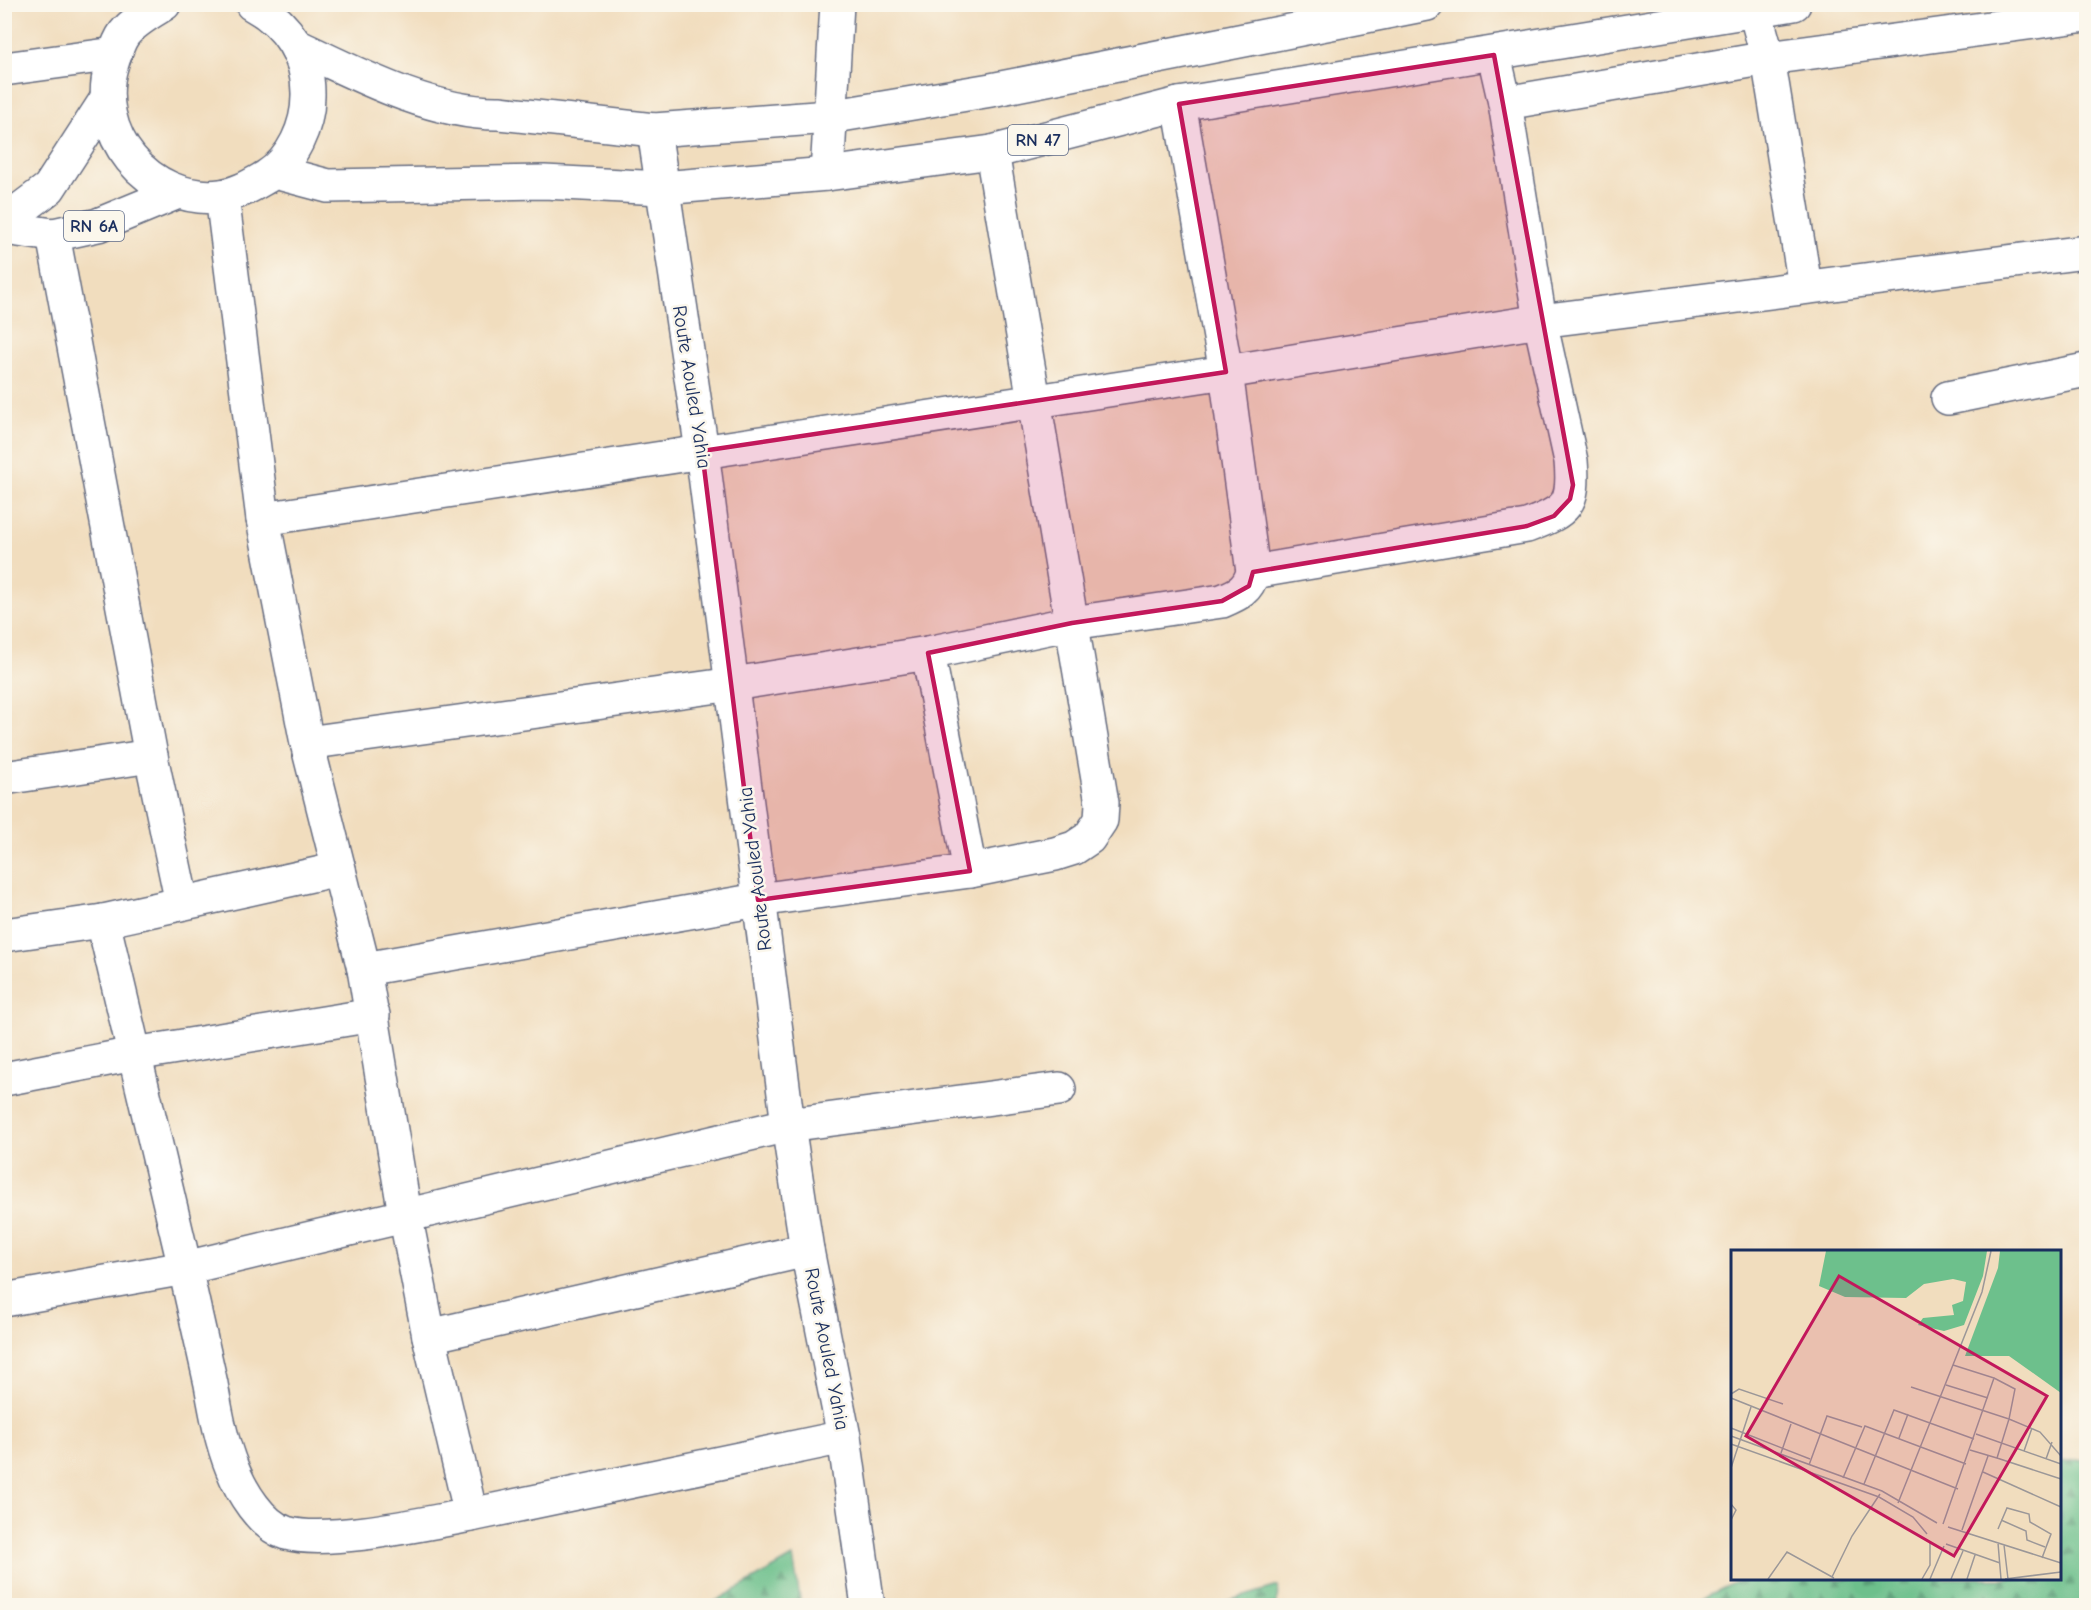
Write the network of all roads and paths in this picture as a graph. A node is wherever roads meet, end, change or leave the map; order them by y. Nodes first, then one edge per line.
1 (164, 4) edge
2 (252, 4) edge
3 (837, 4) edge
4 (1427, 4) edge
5 (1794, 4) edge
6 (1754, 8) edge
7 (2086, 15) edge
8 (118, 31) edge
9 (297, 46) junction
10 (1494, 55) junction
11 (1767, 58) junction
12 (4, 69) edge
13 (106, 100) junction
14 (1505, 103) junction
15 (1179, 104) junction
16 (829, 117) junction
17 (654, 130) junction
18 (992, 152) junction
19 (275, 172) junction
20 (827, 174) junction
21 (662, 188) junction
22 (178, 192) junction
23 (222, 196) junction
24 (4, 222) edge
25 (4, 228) edge
26 (53, 235) junction
27 (2086, 252) edge
28 (1805, 286) junction
29 (1540, 321) junction
30 (2086, 369) edge
31 (1226, 372) junction
32 (1948, 398) dead end
33 (1036, 400) junction
34 (702, 451) junction
35 (262, 519) junction
36 (1253, 572) junction
37 (1072, 623) junction
38 (928, 653) junction
39 (733, 684) junction
40 (307, 743) junction
41 (151, 756) junction
42 (4, 778) edge
43 (339, 869) junction
44 (970, 871) junction
45 (758, 900) junction
46 (182, 903) junction
47 (103, 921) junction
48 (4, 935) edge
49 (364, 969) junction
50 (372, 1015) junction
51 (134, 1054) junction
52 (4, 1079) edge
53 (1059, 1089) dead end
54 (788, 1125) junction
55 (405, 1214) junction
56 (807, 1250) junction
57 (185, 1268) junction
58 (4, 1300) edge
59 (429, 1336) junction
60 (844, 1437) junction
61 (471, 1515) junction
62 (868, 1605) edge

1 - 8 main road
2 - 9 main road
3 - 16 main road
4 - 16 main road
5 - 6 main road, RN 47
6 - 10 main road, RN 47
6 - 11 main road
7 - 11 main road
8 - 12 main road
8 - 13 main road
9 - 17 main road
9 - 19 main road
10 - 14 main road
10 - 15 main road, RN 47
11 - 14 main road
11 - 28 main road
13 - 22 main road
13 - 24 main road, RN 6A
14 - 29 main road
15 - 18 main road, RN 47
15 - 31 main road
16 - 17 main road
16 - 20 main road
17 - 21 main road, Route Aouled Yahia
18 - 20 main road, RN 47
18 - 33 main road
19 - 21 main road, RN 47
19 - 23 main road
20 - 21 main road, RN 47
21 - 34 main road, Route Aouled Yahia
22 - 23 main road
22 - 26 main road, RN 6A
23 - 35 main road
25 - 26 main road, RN 6A
26 - 41 main road
27 - 28 main road
28 - 29 main road
29 - 31 main road
29 - 36 main road
30 - 32 main road
31 - 33 main road
31 - 36 main road
33 - 34 main road
33 - 37 main road
34 - 35 main road
34 - 39 main road, Route Aouled Yahia
35 - 40 main road
36 - 37 main road
37 - 38 main road
37 - 44 main road
38 - 39 main road
38 - 44 main road
39 - 40 main road
39 - 45 main road, Route Aouled Yahia
40 - 43 main road
41 - 42 main road
41 - 46 main road
43 - 46 main road
43 - 49 main road
44 - 45 main road
45 - 49 main road
45 - 54 main road, Route Aouled Yahia
46 - 47 main road
47 - 48 main road
47 - 51 main road
49 - 50 main road
50 - 51 main road
50 - 55 main road
51 - 52 main road
51 - 57 main road
53 - 54 main road
54 - 55 main road
54 - 56 main road, Route Aouled Yahia
55 - 57 main road
55 - 59 main road
56 - 59 main road
56 - 60 main road, Route Aouled Yahia
57 - 58 main road
57 - 61 main road
59 - 61 main road
60 - 61 main road
60 - 62 main road, Route Aouled Yahia

